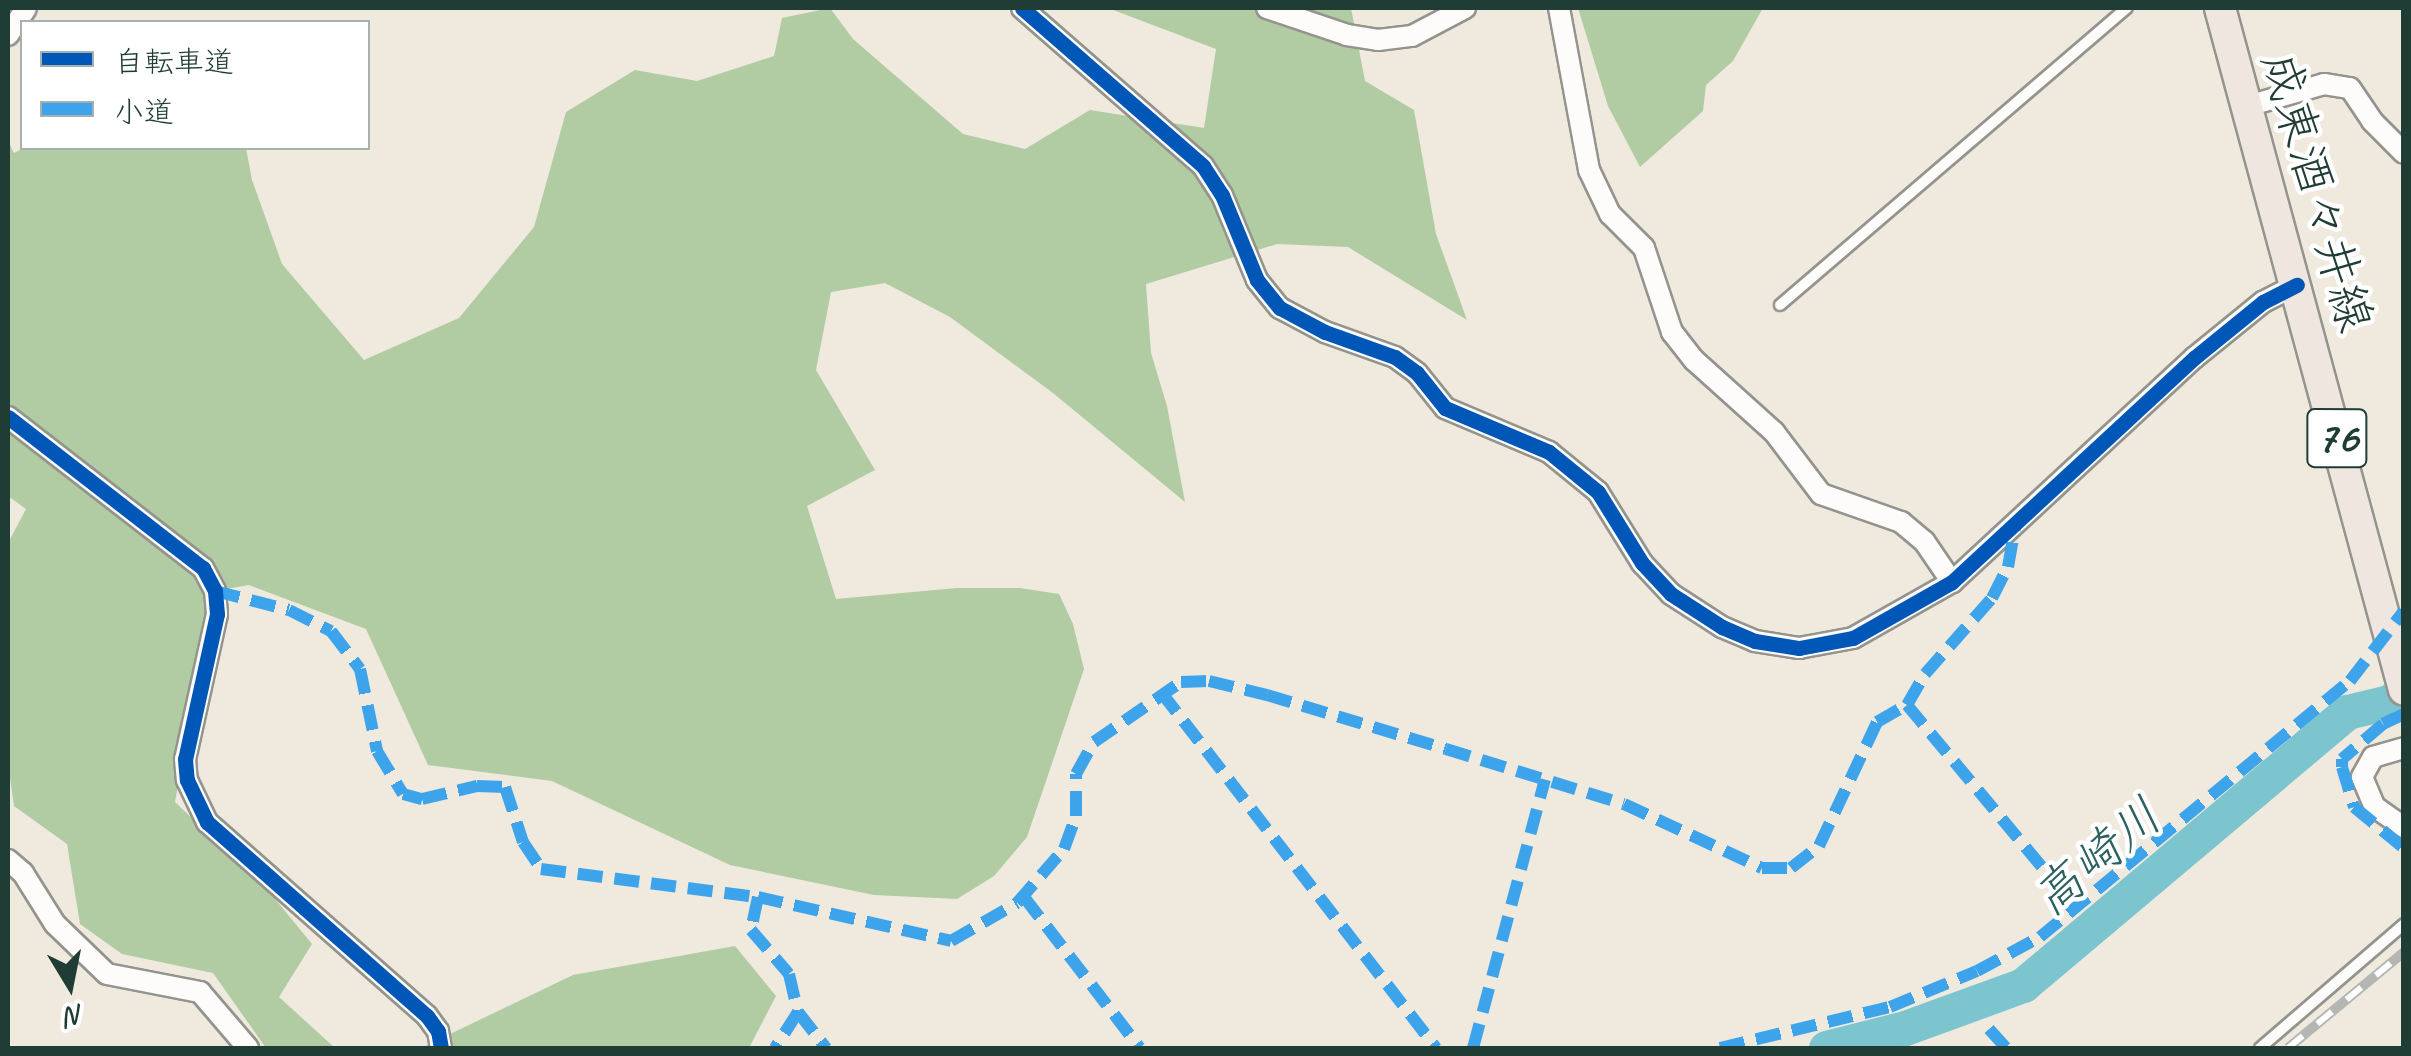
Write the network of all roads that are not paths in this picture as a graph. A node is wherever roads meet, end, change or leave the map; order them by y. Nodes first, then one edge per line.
1 (26, 8) edge
2 (1022, 8) edge
3 (1266, 8) edge
4 (1465, 8) edge
5 (1559, 8) edge
6 (2127, 8) edge
7 (2220, 8) edge
8 (8, 35) edge
9 (2244, 108) junction
10 (2404, 153) edge
11 (2297, 285) junction
12 (1780, 305) dead end
13 (8, 417) edge
14 (1952, 582) junction
15 (2404, 690) edge
16 (2404, 748) edge
17 (2404, 828) edge
18 (8, 860) edge
19 (2404, 924) edge
20 (248, 1048) edge
21 (441, 1048) edge
22 (2260, 1048) edge

1 - 8 street
2 - 14 street
3 - 4 street
5 - 14 street
6 - 12 lane
7 - 9 main road, 成東酒々井線 / 76
9 - 10 street
9 - 11 main road, 成東酒々井線 / 76
11 - 14 street
11 - 15 main road, 成東酒々井線 / 76
13 - 21 street
16 - 17 street
18 - 20 street
19 - 22 lane

